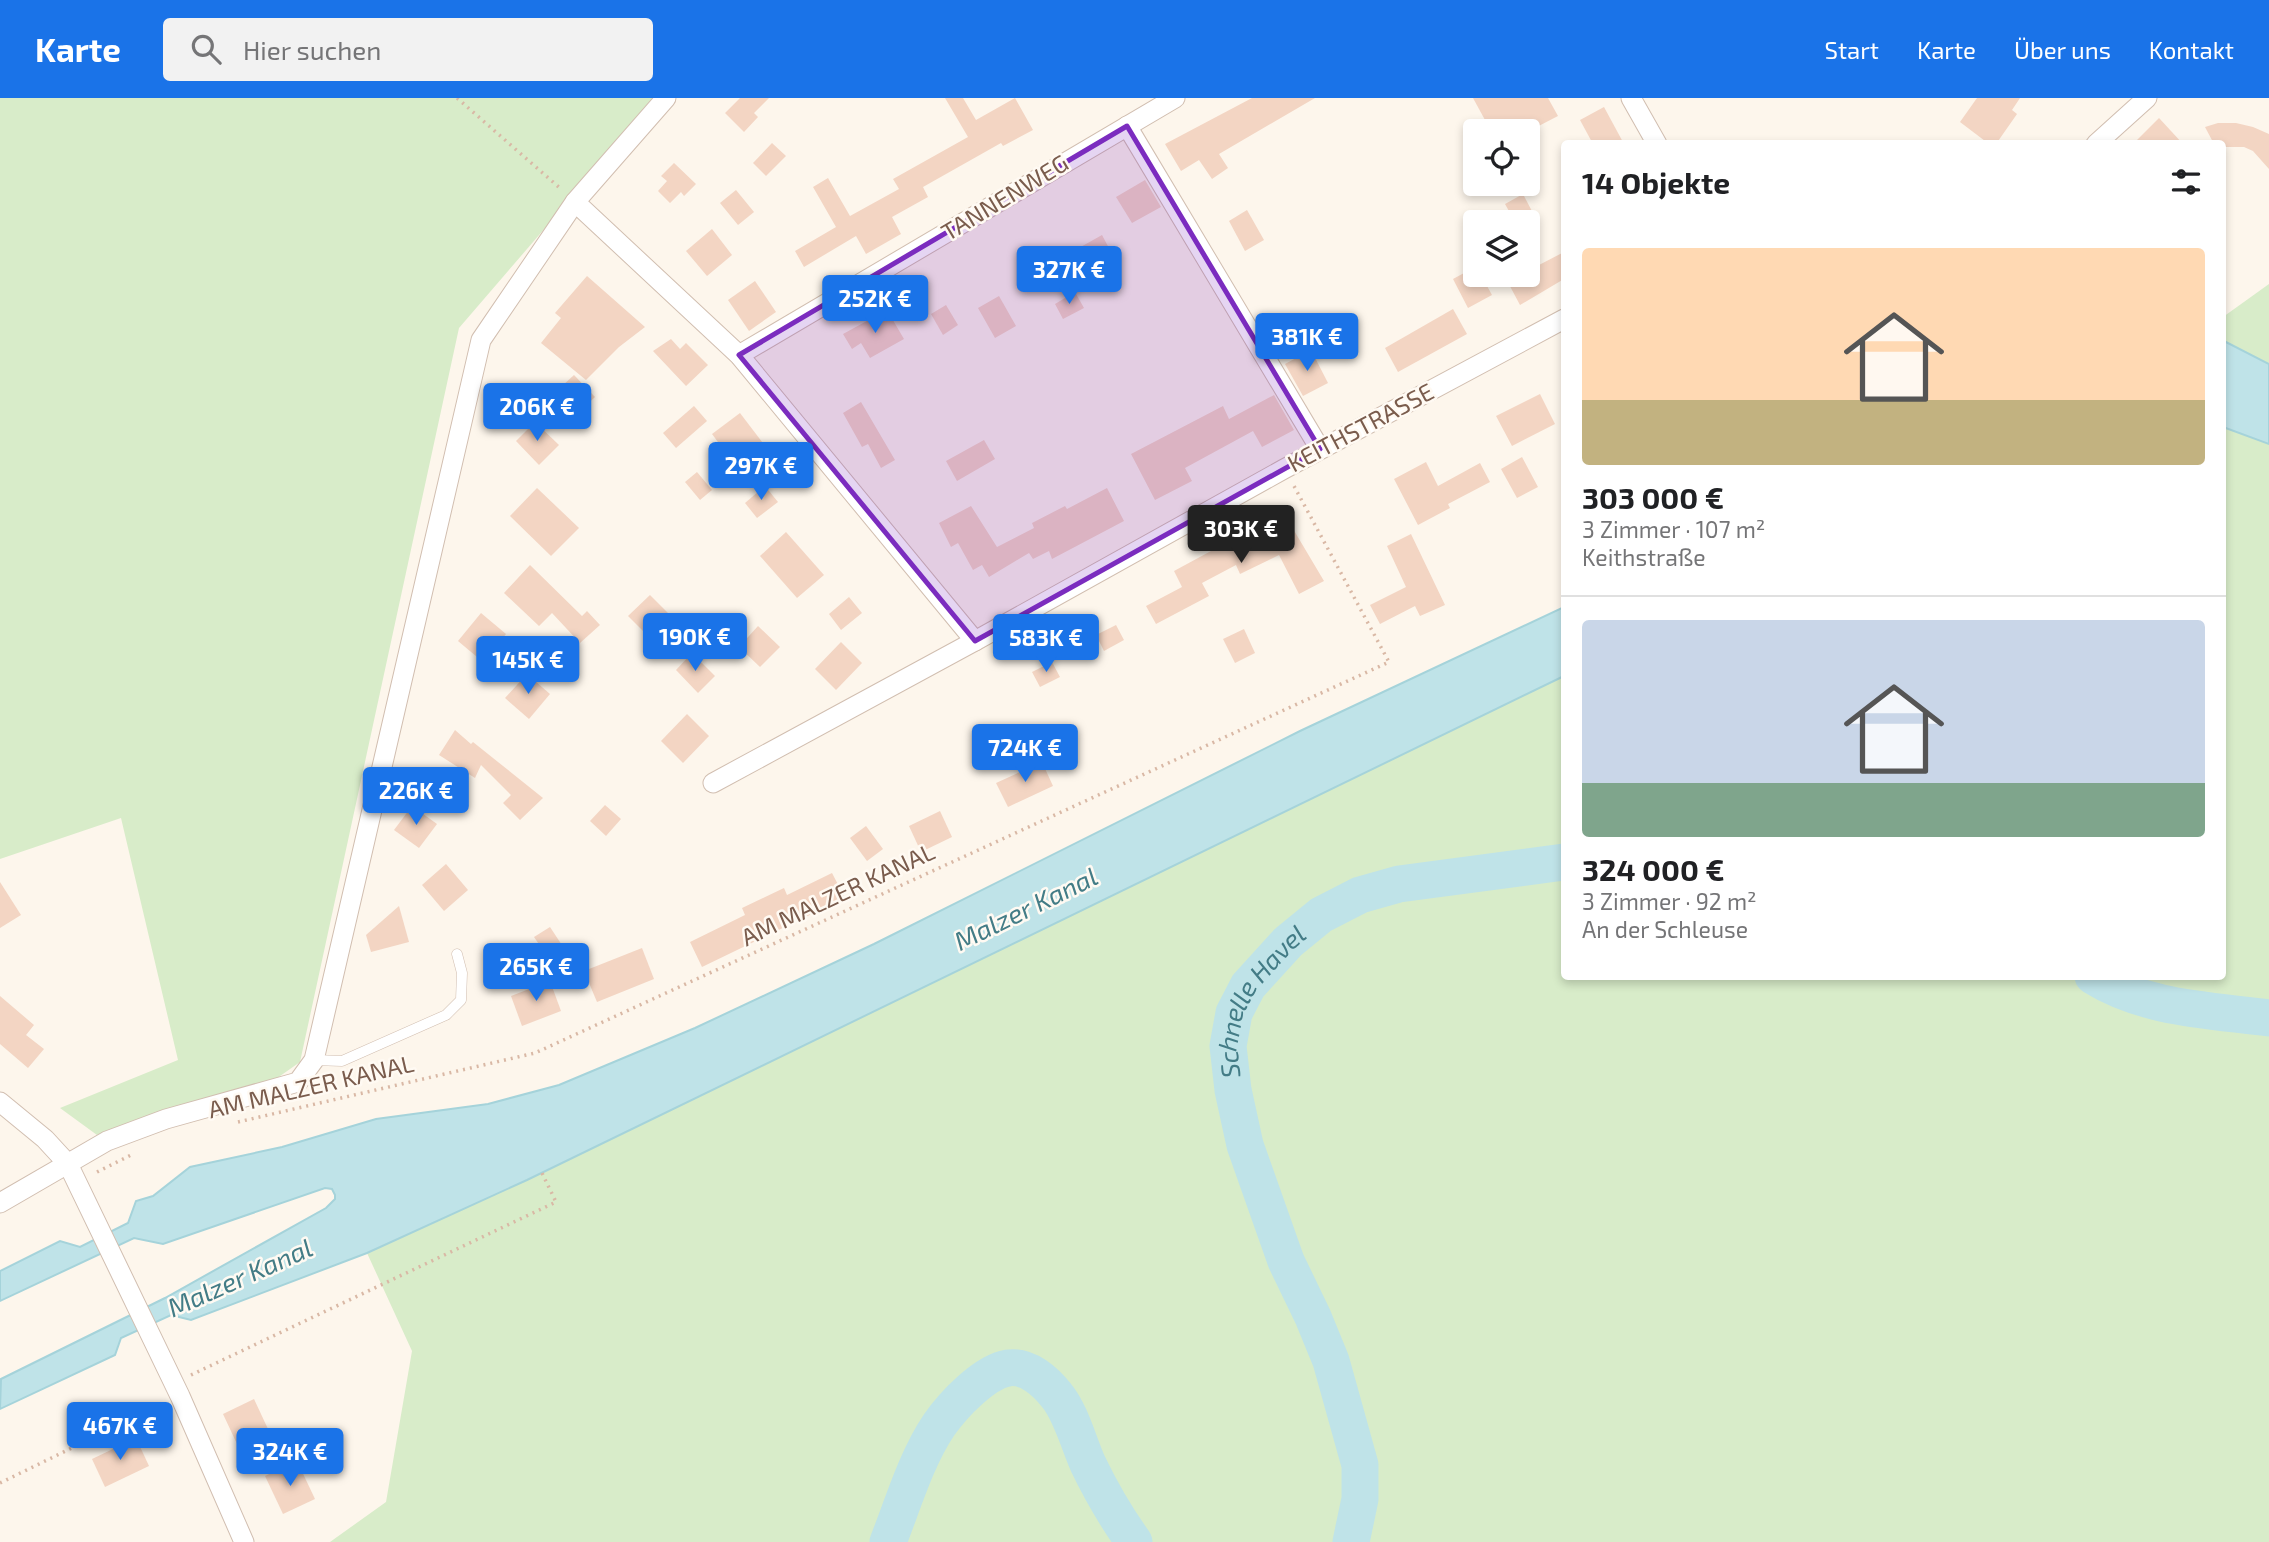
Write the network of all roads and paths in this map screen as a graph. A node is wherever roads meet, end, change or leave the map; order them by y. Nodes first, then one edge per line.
1 (457, 98) edge
2 (666, 98) edge
3 (1175, 98) edge
4 (1631, 98) edge
5 (2147, 98) edge
6 (1127, 126) junction
7 (1655, 140) edge
8 (2100, 140) edge
9 (575, 202) junction
10 (1561, 321) edge
11 (739, 355) junction
12 (1320, 449) junction
13 (1284, 469) junction
14 (975, 641) junction
15 (713, 783) dead end
16 (457, 954) dead end
17 (314, 1060) junction
18 (0, 1102) edge
19 (235, 1122) dead end
20 (133, 1154) dead end
21 (68, 1164) junction
22 (542, 1173) dead end
23 (78, 1181) junction
24 (0, 1203) edge
25 (176, 1390) junction
26 (0, 1483) edge
27 (244, 1542) edge

1 - 9 path
2 - 9 street
3 - 6 street, TANNENWEG
4 - 7 street
5 - 8 street
6 - 11 street, TANNENWEG
6 - 12 street
9 - 11 street
9 - 17 street
10 - 12 street, KEITHSTRASSE
11 - 14 street
12 - 13 street, KEITHSTRASSE
13 - 14 street, KEITHSTRASSE
13 - 19 path, AM MALZER KANAL
14 - 15 street, KEITHSTRASSE
16 - 17 lane
17 - 21 street
18 - 21 street
20 - 23 path
21 - 23 street
21 - 24 street
22 - 25 path
23 - 25 street
25 - 26 path
25 - 27 street

